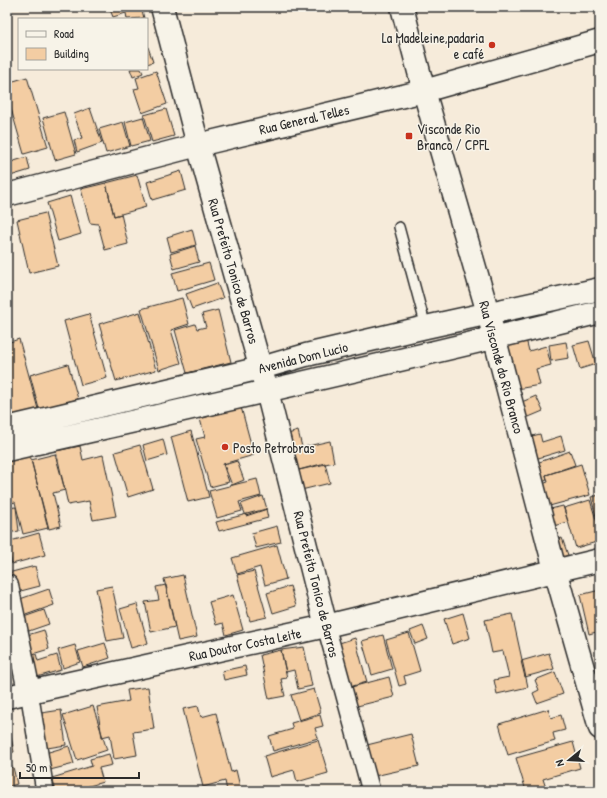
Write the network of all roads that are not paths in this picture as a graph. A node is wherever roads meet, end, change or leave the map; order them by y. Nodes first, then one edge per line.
1 (162, 7) edge
2 (402, 7) edge
3 (600, 41) edge
4 (424, 91) junction
5 (198, 145) junction
6 (7, 195) edge
7 (399, 227) dead end
8 (600, 289) edge
9 (488, 312) junction
10 (600, 312) edge
11 (426, 327) junction
12 (494, 338) junction
13 (261, 368) junction
14 (267, 391) junction
15 (7, 428) edge
16 (7, 450) edge
17 (600, 560) edge
18 (556, 570) junction
19 (7, 586) edge
20 (326, 626) junction
21 (29, 691) junction
22 (7, 697) edge
23 (600, 728) edge
24 (44, 791) edge
25 (371, 791) edge

1 - 5 street, Rua Prefeito Tonico de Barros
2 - 4 street, Rua Visconde do Rio Branco
3 - 4 street, Rua General Telles
4 - 5 street, Rua General Telles
4 - 9 street, Rua Visconde do Rio Branco
5 - 6 street, Rua General Telles
5 - 13 street, Rua Prefeito Tonico de Barros
7 - 11 lane
8 - 9 street, Avenida Dom Lucio
9 - 11 street, Avenida Dom Lucio
9 - 12 street, Rua Visconde do Rio Branco
10 - 12 street, Avenida Dom Lucio
11 - 13 street, Avenida Dom Lucio
12 - 14 street, Avenida Dom Lucio
12 - 18 street, Rua Visconde do Rio Branco
13 - 14 street, Rua Prefeito Tonico de Barros
13 - 15 street, Avenida Dom Lucio
14 - 16 street, Avenida Dom Lucio
14 - 20 street, Rua Prefeito Tonico de Barros
17 - 18 street, Rua Doutor Costa Leite
18 - 20 street, Rua Doutor Costa Leite
18 - 23 street, Rua Visconde do Rio Branco
19 - 21 street
20 - 21 street, Rua Doutor Costa Leite
20 - 25 street, Rua Prefeito Tonico de Barros
21 - 22 street, Rua Doutor Costa Leite
21 - 24 street

